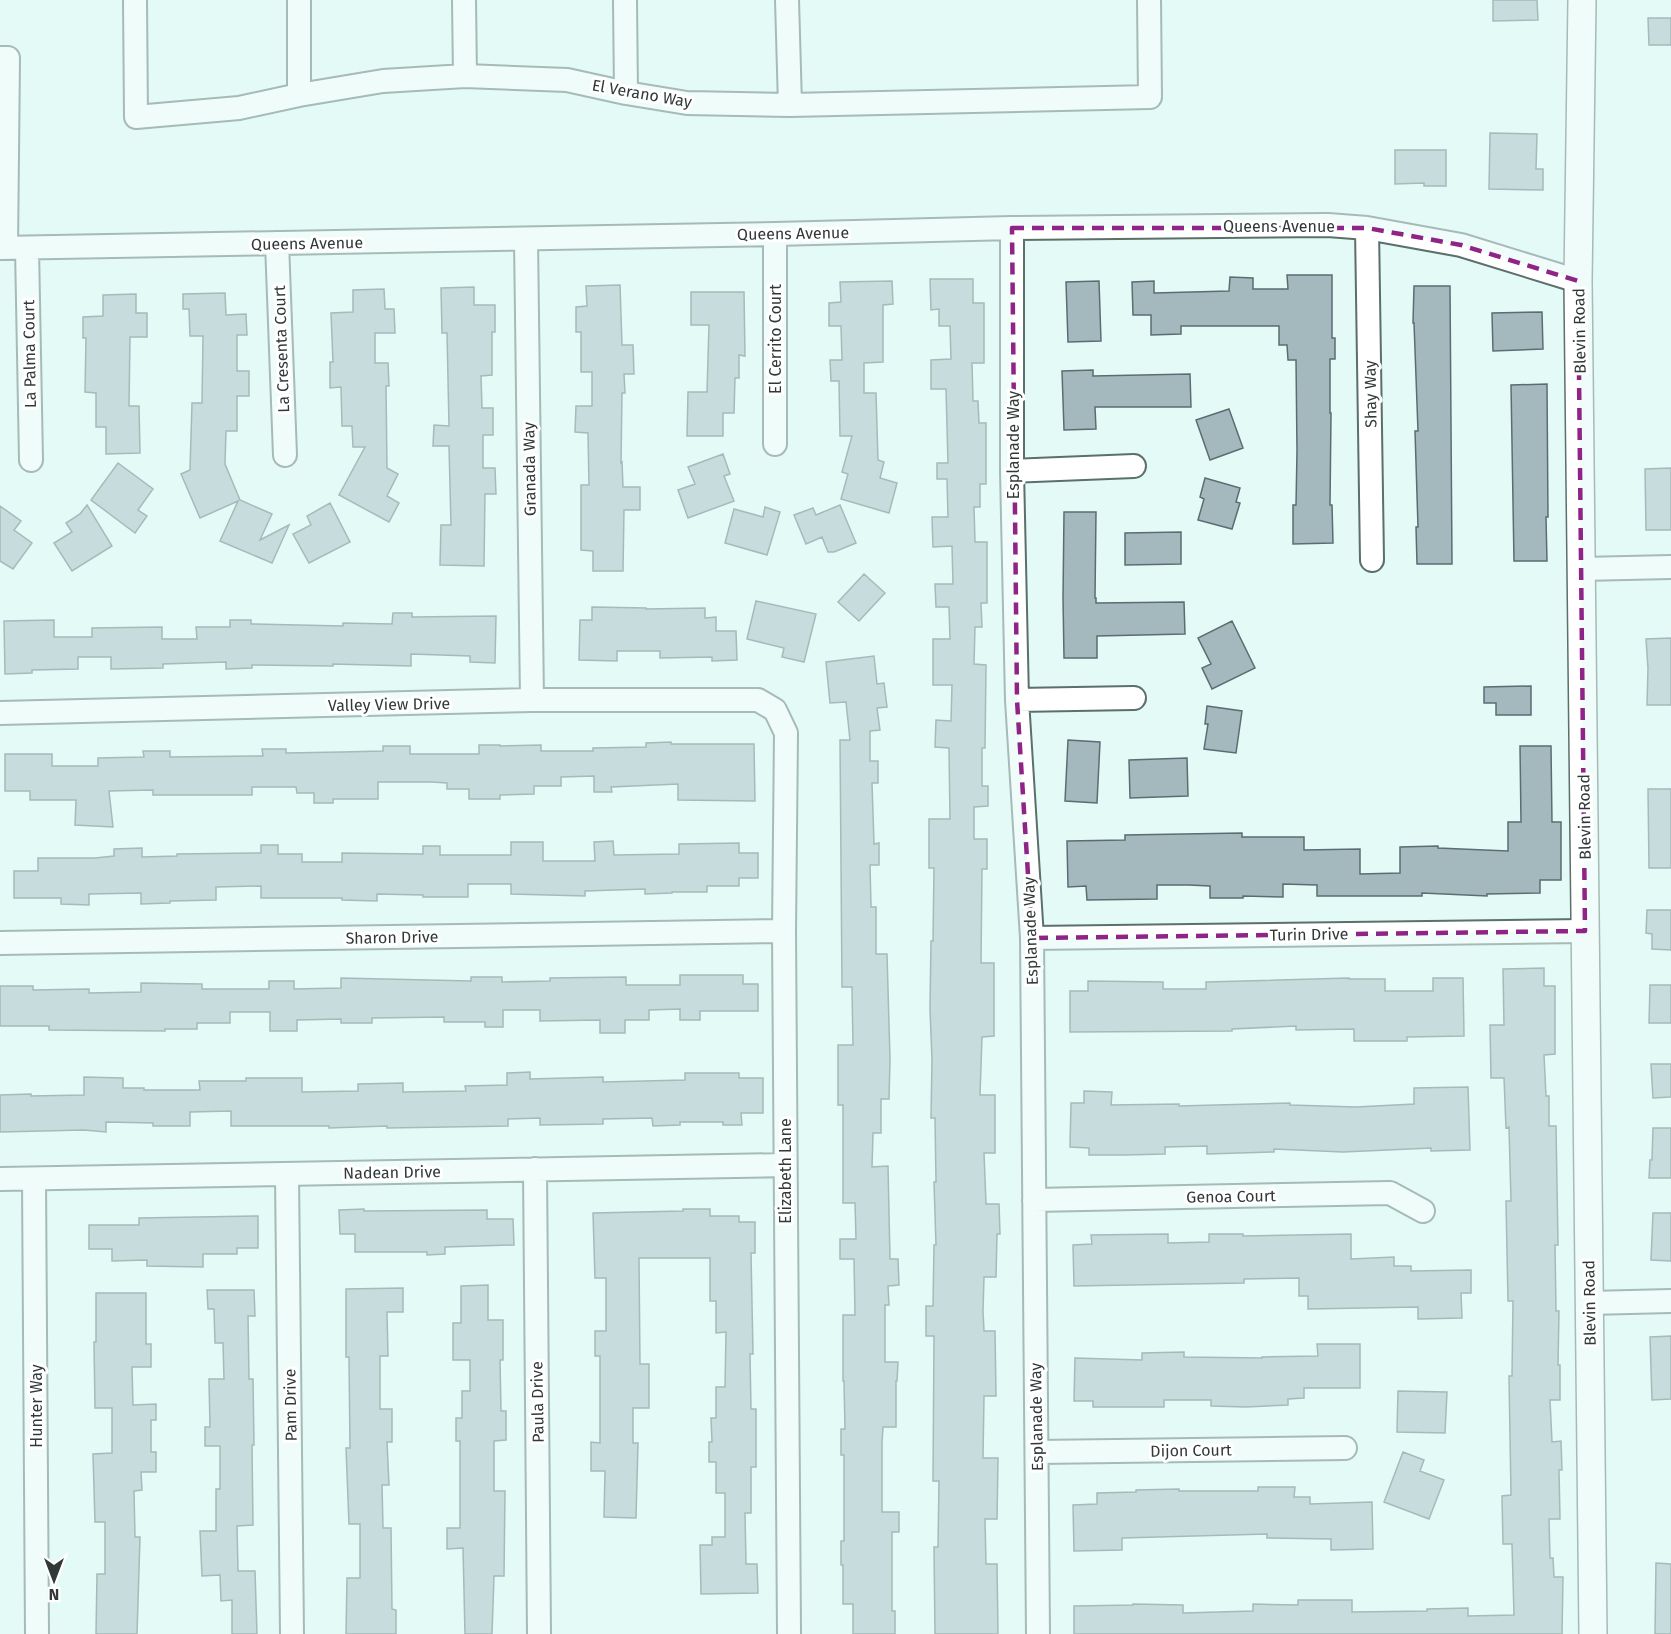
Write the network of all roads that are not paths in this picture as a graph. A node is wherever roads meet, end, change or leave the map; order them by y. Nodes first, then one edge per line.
1 (135, 0) edge
2 (299, 0) edge
3 (464, 0) edge
4 (625, 0) edge
5 (787, 0) edge
6 (1149, 0) edge
7 (1582, 0) edge
8 (0, 58) edge
9 (465, 76) junction
10 (626, 93) junction
11 (299, 95) junction
12 (790, 105) junction
13 (1012, 228) junction
14 (1367, 228) junction
15 (775, 234) junction
16 (526, 238) junction
17 (277, 243) junction
18 (11, 248) edge
19 (1578, 281) junction
20 (775, 444) dead end
21 (285, 455) dead end
22 (31, 460) dead end
23 (1134, 466) dead end
24 (1012, 471) junction
25 (1372, 560) dead end
26 (1671, 567) edge
27 (1582, 569) junction
28 (1134, 698) dead end
29 (532, 700) junction
30 (1017, 700) junction
31 (775, 710) joint
32 (0, 713) edge
33 (784, 931) junction
34 (1585, 931) junction
35 (1032, 938) junction
36 (0, 943) edge
37 (785, 1165) junction
38 (535, 1169) junction
39 (287, 1175) junction
40 (0, 1179) edge
41 (34, 1179) junction
42 (1034, 1200) junction
43 (1424, 1211) dead end
44 (1671, 1301) edge
45 (1589, 1303) junction
46 (1345, 1448) dead end
47 (1036, 1452) junction
48 (37, 1634) edge
49 (292, 1634) edge
50 (539, 1634) edge
51 (789, 1634) edge
52 (1038, 1634) edge
53 (1593, 1634) edge

1 - 11 street, El Verano Way
2 - 11 street
3 - 9 street
4 - 10 street
5 - 12 street
6 - 12 street, El Verano Way
7 - 19 street, Blevin Road
8 - 18 street, La Palma Court
9 - 10 street, El Verano Way
9 - 11 street, El Verano Way
10 - 12 street, El Verano Way
13 - 14 street, Queens Avenue
13 - 15 street, Queens Avenue
13 - 24 street, Esplanade Way
14 - 19 street, Queens Avenue
14 - 25 street, Shay Way
15 - 16 street, Queens Avenue
15 - 20 street, El Cerrito Court
16 - 17 street, Queens Avenue
16 - 29 street, Granada Way
17 - 18 street, Queens Avenue
17 - 21 street, La Cresenta Court
18 - 22 street, La Palma Court
19 - 27 street, Blevin Road
23 - 24 street
24 - 30 street, Esplanade Way
26 - 27 street
27 - 34 street, Blevin Road
28 - 30 street
29 - 31 street, Valley View Drive
29 - 32 street, Valley View Drive
30 - 35 street, Esplanade Way
31 - 33 street, Elizabeth Lane
33 - 36 street, Sharon Drive
33 - 37 street, Elizabeth Lane
34 - 35 street, Turin Drive
34 - 45 street, Blevin Road
35 - 42 street, Esplanade Way
37 - 38 street, Nadean Drive
37 - 51 street, Elizabeth Lane
38 - 39 street, Nadean Drive
38 - 50 street, Paula Drive
39 - 41 street, Nadean Drive
39 - 49 street, Pam Drive
40 - 41 street, Nadean Drive
41 - 48 street, Hunter Way
42 - 43 street, Genoa Court
42 - 47 street, Esplanade Way
44 - 45 street
45 - 53 street, Blevin Road
46 - 47 street, Dijon Court
47 - 52 street, Esplanade Way

